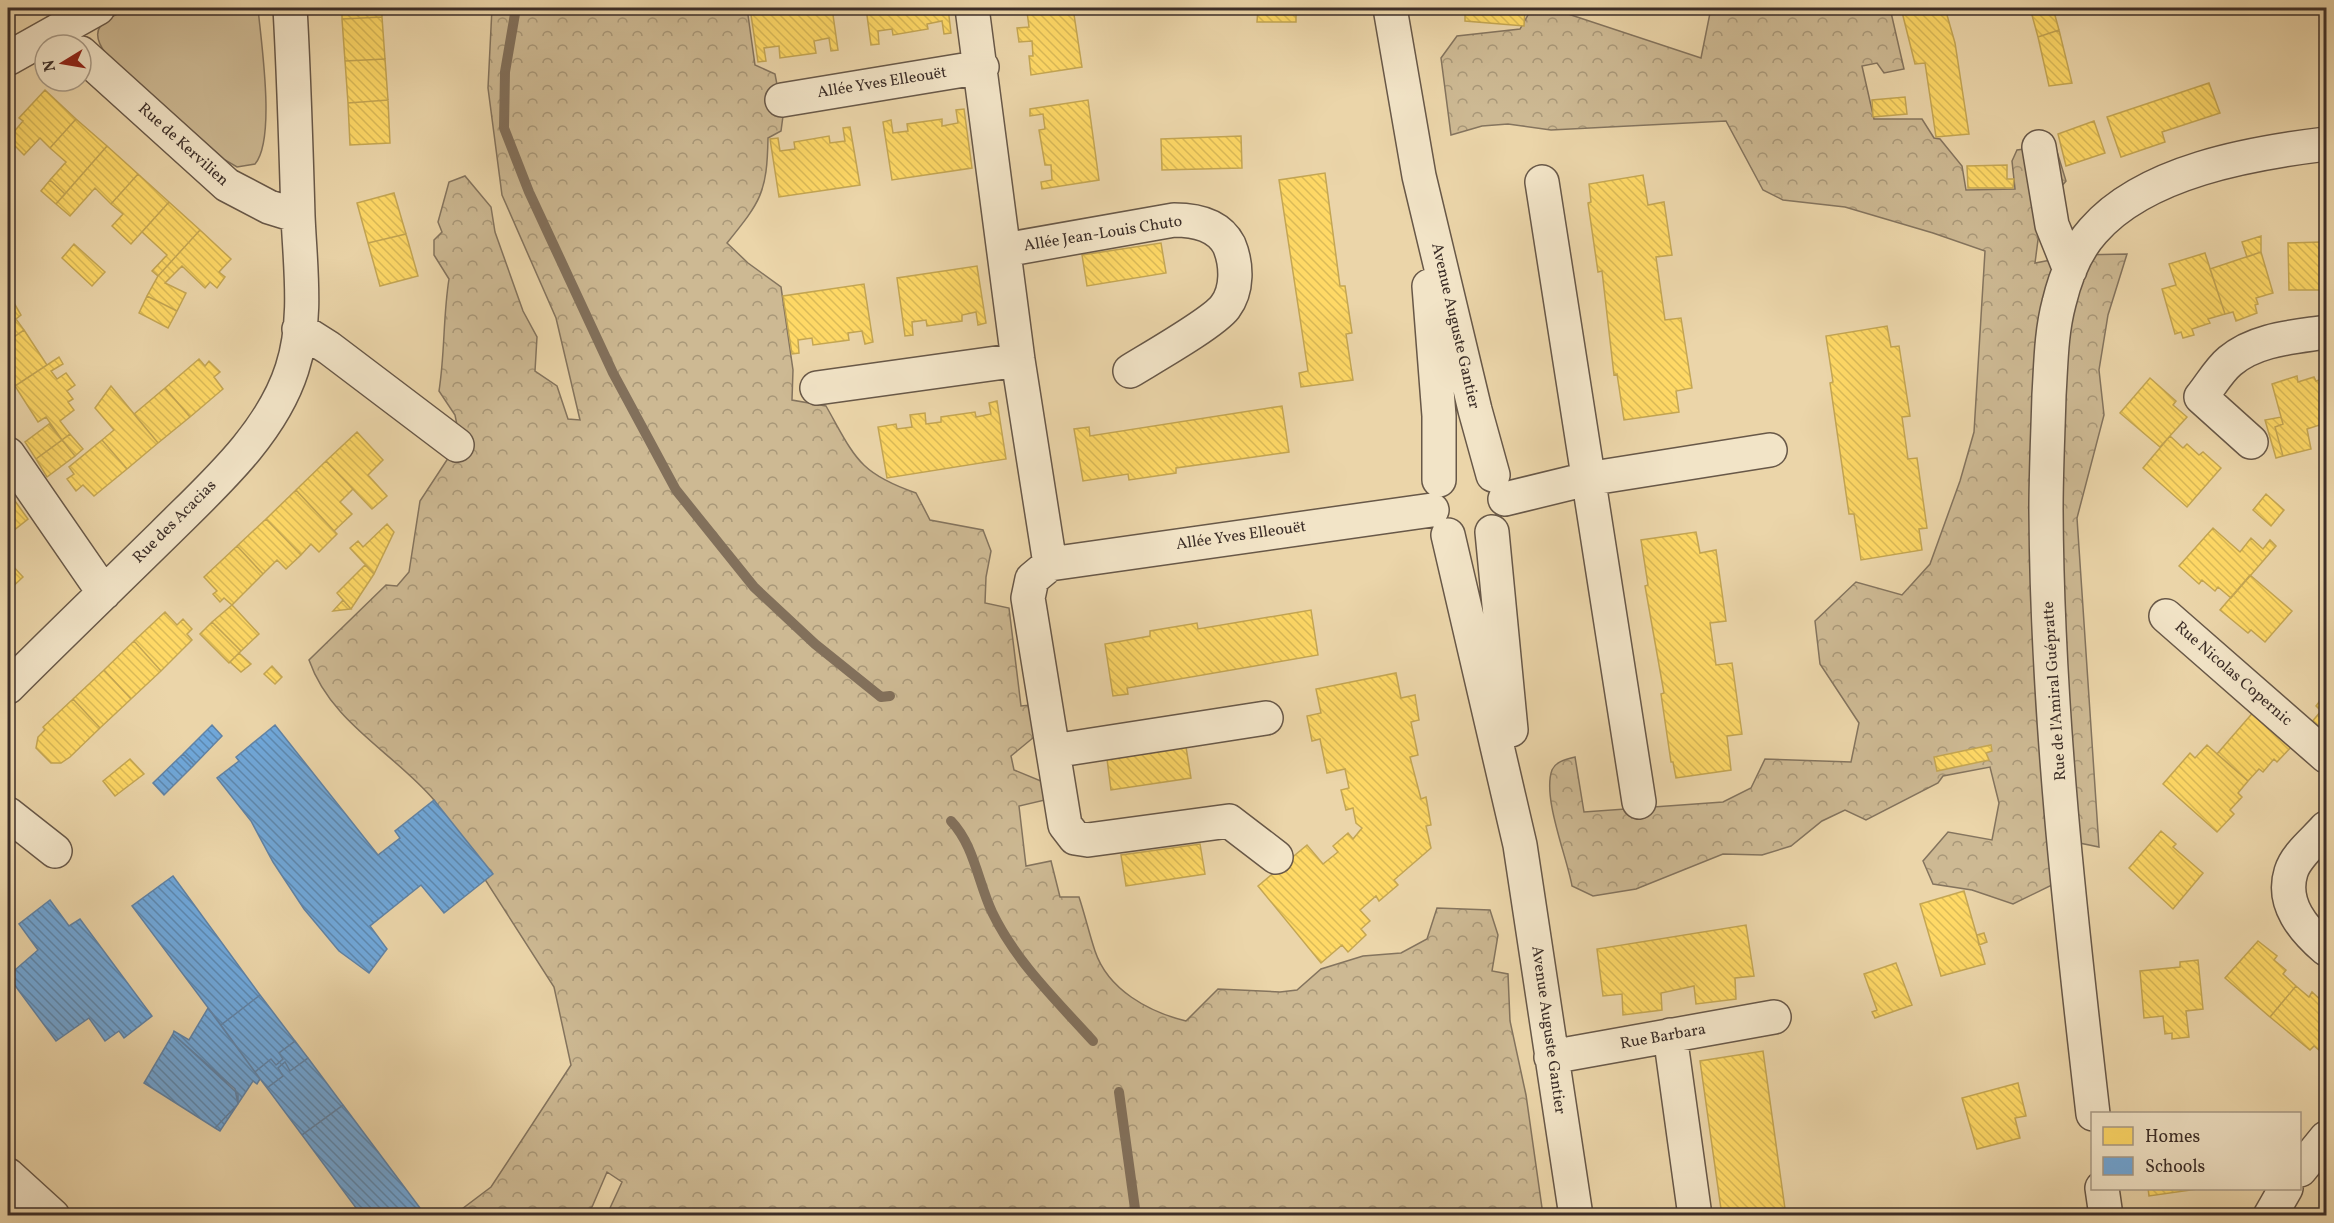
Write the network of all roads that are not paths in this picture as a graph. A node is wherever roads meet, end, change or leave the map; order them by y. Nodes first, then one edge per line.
1 (98, 8) edge
2 (290, 8) edge
3 (972, 8) edge
4 (1390, 8) edge
5 (70, 33) edge
6 (33, 49) edge
7 (9, 58) dead end
8 (93, 64) edge
9 (982, 67) junction
10 (782, 100) dead end
11 (2326, 144) edge
12 (2039, 147) dead end
13 (1419, 176) junction
14 (1542, 183) dead end
15 (298, 216) junction
16 (1004, 250) junction
17 (2070, 270) junction
18 (299, 329) junction
19 (2326, 332) edge
20 (1018, 360) junction
21 (1130, 371) dead end
22 (817, 388) dead end
23 (2251, 442) dead end
24 (457, 445) dead end
25 (1770, 450) dead end
26 (8, 454) edge
27 (1587, 479) junction
28 (1499, 487) junction
29 (1440, 508) junction
30 (1492, 532) junction
31 (1050, 564) junction
32 (104, 593) junction
33 (2166, 616) dead end
34 (8, 687) edge
35 (1266, 718) dead end
36 (1053, 751) junction
37 (2326, 756) edge
38 (1639, 802) dead end
39 (8, 814) edge
40 (2326, 828) edge
41 (1520, 845) junction
42 (54, 850) dead end
43 (1276, 857) dead end
44 (2326, 949) edge
45 (1774, 1017) dead end
46 (1670, 1035) junction
47 (1551, 1057) junction
48 (2093, 1112) edge
49 (2326, 1138) edge
50 (2301, 1169) edge
51 (8, 1175) edge
52 (2102, 1190) edge
53 (2285, 1190) edge
54 (53, 1215) edge
55 (1576, 1215) edge
56 (1695, 1215) edge
57 (2106, 1215) edge
58 (2270, 1215) edge

1 - 5 street
2 - 15 street, Rue des Acacias
3 - 9 street
4 - 13 street, Avenue Auguste Gantier
6 - 7 street
8 - 15 street, Rue de Kervilien
9 - 10 street, Allée Yves Elleouët
9 - 16 street
11 - 17 street, Rue de l'Amiral Guépratte
12 - 17 street
13 - 28 street, Avenue Auguste Gantier
13 - 29 street, Avenue Auguste Gantier
14 - 27 street
15 - 18 street, Rue des Acacias
16 - 20 street
16 - 21 street, Allée Jean-Louis Chuto
17 - 48 street, Rue de l'Amiral Guépratte
18 - 24 street
18 - 32 street, Rue des Acacias
19 - 23 street
20 - 22 street
20 - 31 street
25 - 27 street
26 - 32 street
27 - 28 street
27 - 38 street
28 - 29 street
28 - 30 street
29 - 30 street
29 - 31 street, Allée Yves Elleouët
29 - 41 street, Avenue Auguste Gantier
30 - 41 street, Avenue Auguste Gantier
31 - 36 street
32 - 34 street, Rue des Acacias
33 - 37 street, Rue Nicolas Copernic
35 - 36 street
36 - 43 street
39 - 42 street
40 - 44 street
41 - 47 street, Avenue Auguste Gantier
45 - 46 street, Rue Barbara
46 - 47 street, Rue Barbara
46 - 56 street
47 - 55 street, Avenue Auguste Gantier
49 - 50 street
51 - 54 street
52 - 57 street
53 - 58 street

